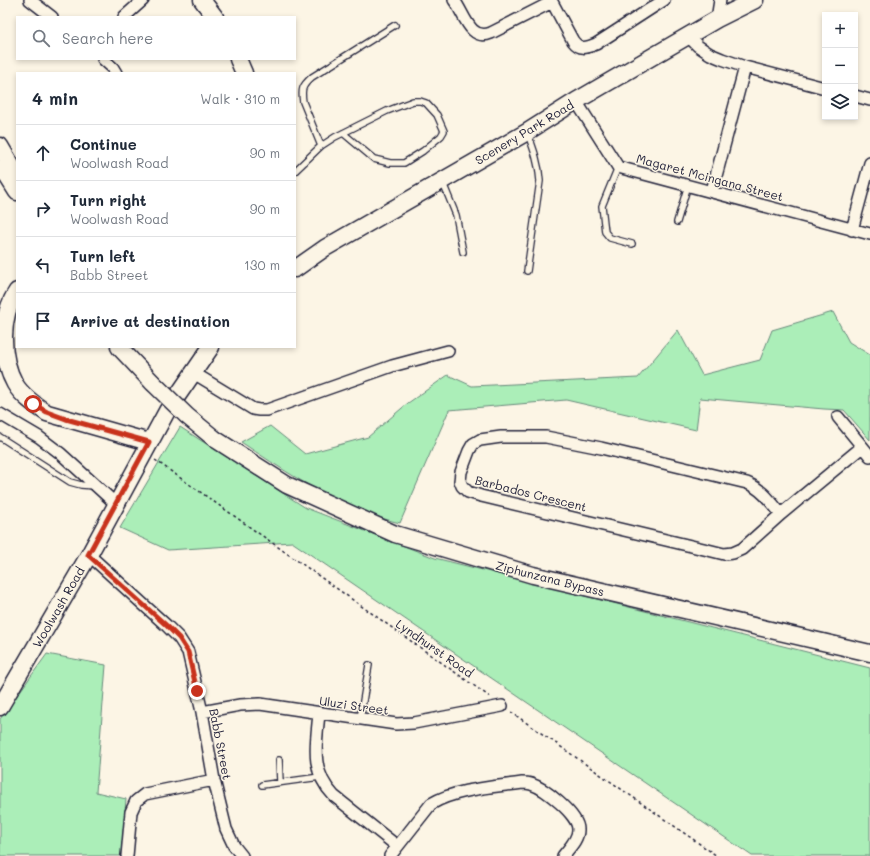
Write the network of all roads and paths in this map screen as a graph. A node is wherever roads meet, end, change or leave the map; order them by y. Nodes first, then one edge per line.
1 (30, 0) edge
2 (143, 0) edge
3 (202, 0) edge
4 (454, 0) edge
5 (664, 0) edge
6 (720, 0) edge
7 (755, 0) edge
8 (551, 1) edge
9 (51, 16) edge
10 (125, 16) edge
11 (214, 16) edge
12 (717, 19) junction
13 (395, 24) dead end
14 (688, 36) junction
15 (105, 60) edge
16 (238, 60) edge
17 (745, 67) junction
18 (115, 72) edge
19 (244, 72) edge
20 (822, 87) edge
21 (858, 97) edge
22 (870, 100) edge
23 (576, 101) junction
24 (527, 132) junction
25 (343, 133) junction
26 (0, 146) edge
27 (321, 146) junction
28 (870, 163) edge
29 (0, 165) edge
30 (618, 167) junction
31 (296, 170) edge
32 (16, 173) edge
33 (442, 180) junction
34 (688, 185) junction
35 (16, 190) edge
36 (712, 191) junction
37 (677, 222) dead end
38 (852, 230) junction
39 (870, 234) edge
40 (632, 244) dead end
41 (463, 252) dead end
42 (296, 268) edge
43 (527, 271) dead end
44 (16, 289) edge
45 (2, 348) edge
46 (121, 348) edge
47 (132, 348) edge
48 (210, 348) edge
49 (448, 351) dead end
50 (192, 372) junction
51 (155, 381) junction
52 (0, 414) edge
53 (838, 417) dead end
54 (0, 437) edge
55 (146, 447) junction
56 (862, 447) junction
57 (870, 456) edge
58 (96, 486) junction
59 (116, 504) junction
60 (781, 514) junction
61 (88, 555) junction
62 (870, 653) edge
63 (370, 664) dead end
64 (502, 706) junction
65 (0, 707) edge
66 (202, 712) junction
67 (319, 714) junction
68 (360, 719) junction
69 (279, 760) dead end
70 (320, 777) junction
71 (214, 780) junction
72 (280, 782) junction
73 (262, 785) dead end
74 (398, 846) junction
75 (127, 856) edge
76 (242, 856) edge
77 (390, 856) edge
78 (563, 856) edge
79 (717, 856) edge

1 - 9 street
2 - 10 street
3 - 11 main road
4 - 8 street
5 - 8 street
6 - 12 street
7 - 12 main road, Scenery Park Road
12 - 14 main road, Scenery Park Road
13 - 27 lane
14 - 17 street
14 - 23 main road, Scenery Park Road
15 - 18 street
16 - 19 main road
17 - 20 street
17 - 36 street
21 - 22 street
23 - 24 main road, Scenery Park Road
23 - 30 street, Magaret Mcingana Street
24 - 33 main road, Scenery Park Road
24 - 43 lane
25 - 25 lane
25 - 27 lane
26 - 32 main road
27 - 31 lane
28 - 38 street
29 - 35 main road
30 - 34 street, Magaret Mcingana Street
30 - 40 lane
33 - 41 lane
33 - 42 main road, Scenery Park Road
34 - 36 street, Magaret Mcingana Street
34 - 37 lane
36 - 38 street, Magaret Mcingana Street
38 - 39 street, Magaret Mcingana Street
44 - 45 main road
45 - 55 main road
46 - 51 main road
47 - 51 main road
48 - 50 main road, Woolwash Road
49 - 50 street
50 - 55 main road, Woolwash Road
51 - 62 main road, Ziphunzana Bypass
52 - 58 street
53 - 56 street
54 - 58 lane
55 - 59 main road, Woolwash Road
55 - 64 path, Lyndhurst Road
56 - 57 street
56 - 60 street, Barbados Crescent
58 - 59 street
59 - 61 main road, Woolwash Road
60 - 60 street, Barbados Crescent
61 - 65 main road, Woolwash Road
61 - 66 street, Babb Street
63 - 68 lane
64 - 68 street, Uluzi Street
64 - 79 path, Lyndhurst Road
66 - 67 street, Uluzi Street
66 - 71 street, Babb Street
67 - 68 street, Uluzi Street
67 - 70 street
69 - 72 lane
70 - 72 lane
70 - 74 street
71 - 75 street
71 - 76 street, Babb Street
72 - 73 lane
74 - 77 street
74 - 78 street

